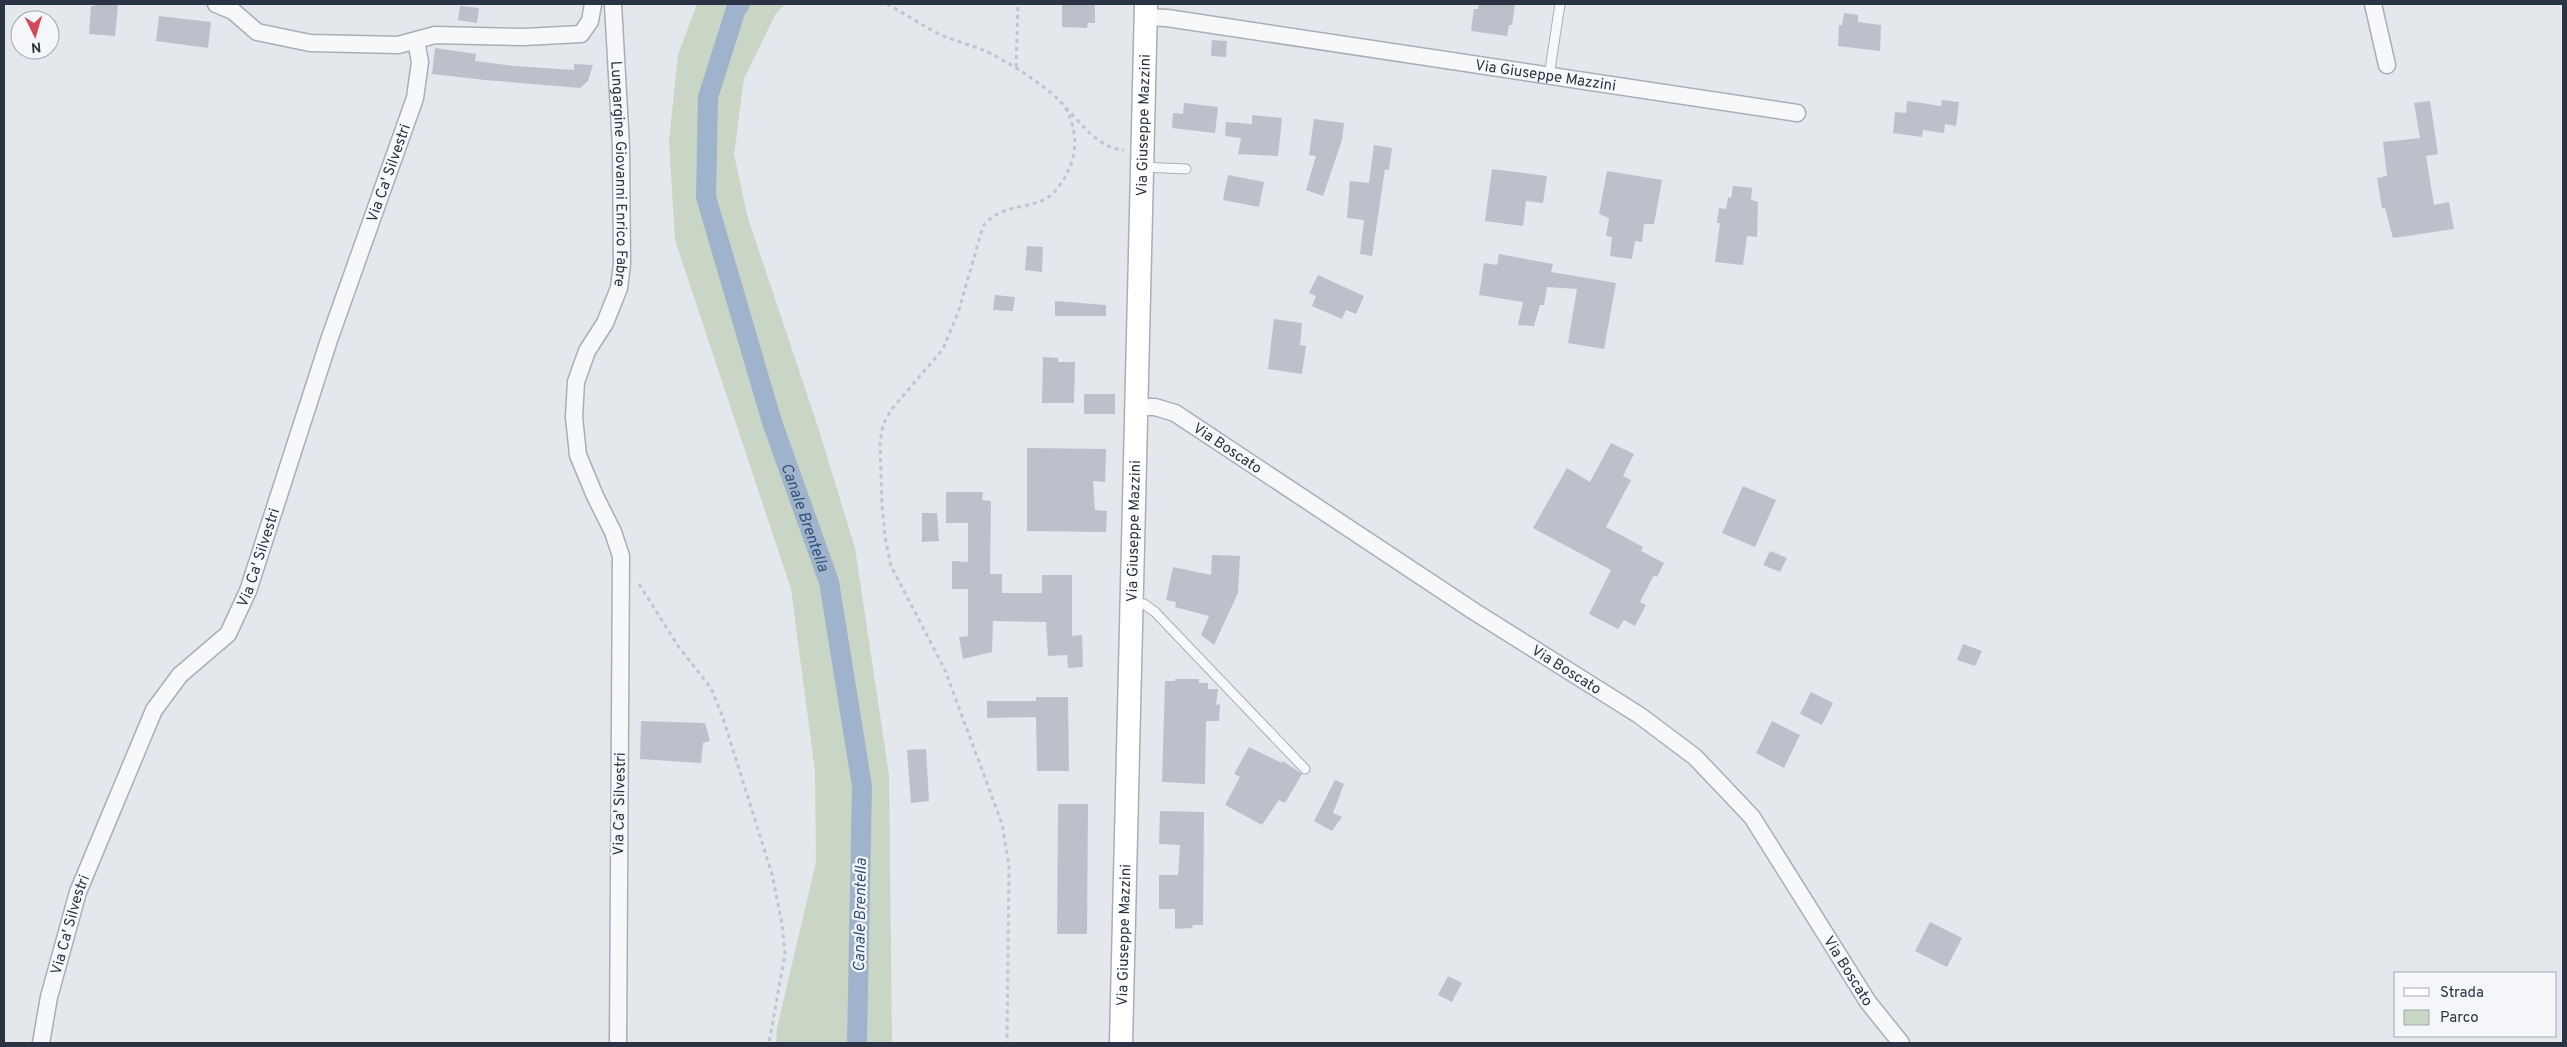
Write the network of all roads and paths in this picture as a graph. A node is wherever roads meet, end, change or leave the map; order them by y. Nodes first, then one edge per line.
1 (216, 4) edge
2 (593, 4) edge
3 (613, 4) edge
4 (887, 4) edge
5 (1018, 4) edge
6 (1560, 4) edge
7 (2373, 4) edge
8 (1146, 11) edge
9 (416, 41) junction
10 (2387, 65) dead end
11 (1016, 67) junction
12 (1549, 76) junction
13 (1065, 108) junction
14 (1797, 114) dead end
15 (1142, 159) junction
16 (1186, 168) dead end
17 (1135, 407) junction
18 (622, 564) junction
19 (1130, 603) junction
20 (1304, 769) dead end
21 (41, 1043) edge
22 (618, 1043) edge
23 (769, 1043) edge
24 (1006, 1043) edge
25 (1121, 1043) edge
26 (1901, 1043) edge

1 - 9 street
2 - 9 street
3 - 18 street, Lungargine Giovanni Enrico Fabre
4 - 11 path
5 - 11 path
6 - 12 lane
7 - 10 street
8 - 12 street, Via Giuseppe Mazzini
8 - 15 main road, Via Giuseppe Mazzini
9 - 21 street, Via Ca' Silvestri
11 - 13 path
12 - 14 street, Via Giuseppe Mazzini
13 - 15 path
13 - 24 path
15 - 16 lane
15 - 17 main road, Via Giuseppe Mazzini
17 - 19 main road, Via Giuseppe Mazzini
17 - 26 street, Via Boscato
18 - 22 street, Via Ca' Silvestri
18 - 23 path
19 - 20 lane
19 - 25 main road, Via Giuseppe Mazzini

